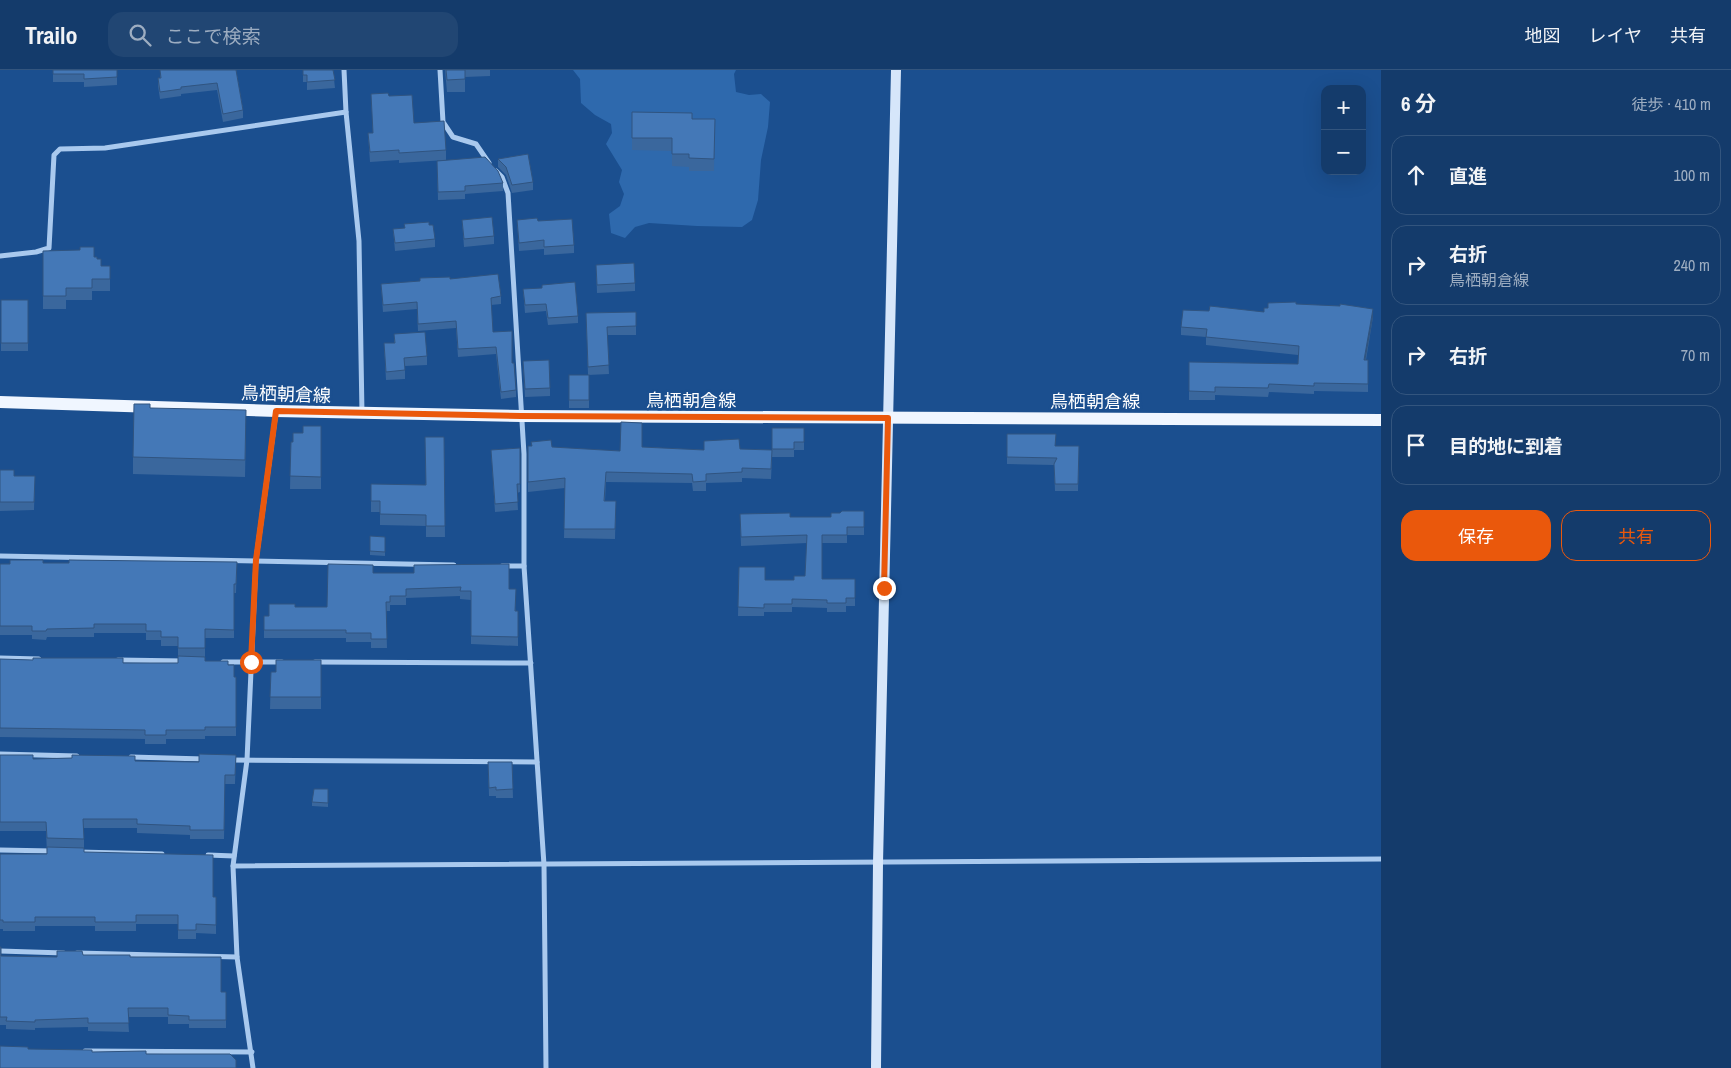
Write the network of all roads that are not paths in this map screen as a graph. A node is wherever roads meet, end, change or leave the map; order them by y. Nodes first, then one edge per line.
1 (344, 70) edge
2 (440, 70) edge
3 (896, 70) edge
4 (346, 112) junction
5 (0, 256) edge
6 (0, 402) edge
7 (276, 411) junction
8 (362, 413) junction
9 (521, 416) junction
10 (888, 418) junction
11 (1381, 420) edge
12 (0, 556) edge
13 (256, 560) junction
14 (465, 565) edge
15 (495, 566) edge
16 (524, 566) junction
17 (0, 658) edge
18 (48, 659) edge
19 (116, 660) edge
20 (193, 662) edge
21 (212, 662) edge
22 (251, 662) junction
23 (291, 662) edge
24 (311, 662) edge
25 (531, 663) junction
26 (0, 754) edge
27 (79, 756) edge
28 (128, 757) edge
29 (207, 759) edge
30 (227, 760) edge
31 (247, 760) junction
32 (538, 762) junction
33 (0, 850) edge
34 (58, 851) edge
35 (68, 852) edge
36 (166, 854) edge
37 (205, 855) edge
38 (234, 856) junction
39 (1381, 859) edge
40 (878, 863) junction
41 (544, 864) junction
42 (233, 866) junction
43 (0, 951) edge
44 (237, 956) junction
45 (77, 1051) edge
46 (252, 1052) junction
47 (253, 1068) edge
48 (546, 1068) edge
49 (876, 1068) edge

1 - 4 street
2 - 9 street
3 - 10 street
4 - 5 street
4 - 8 street
6 - 7 main road, 鳥栖朝倉線
7 - 8 main road, 鳥栖朝倉線
7 - 13 street
8 - 9 main road, 鳥栖朝倉線
9 - 10 main road, 鳥栖朝倉線
9 - 16 street
10 - 11 main road, 鳥栖朝倉線
10 - 40 street
12 - 13 street
13 - 14 street
13 - 22 street
15 - 16 street
16 - 25 street
17 - 18 street
19 - 20 street
21 - 22 street
22 - 23 street
22 - 31 street
24 - 25 street
25 - 32 street
26 - 27 street
28 - 29 street
30 - 31 street
31 - 32 street
31 - 38 street
32 - 41 street
33 - 34 street
35 - 36 street
37 - 38 street
38 - 42 street
39 - 40 street
40 - 41 street
40 - 49 street
41 - 42 street
41 - 48 street
42 - 44 street
43 - 44 street
44 - 46 street
45 - 46 street
46 - 47 street

